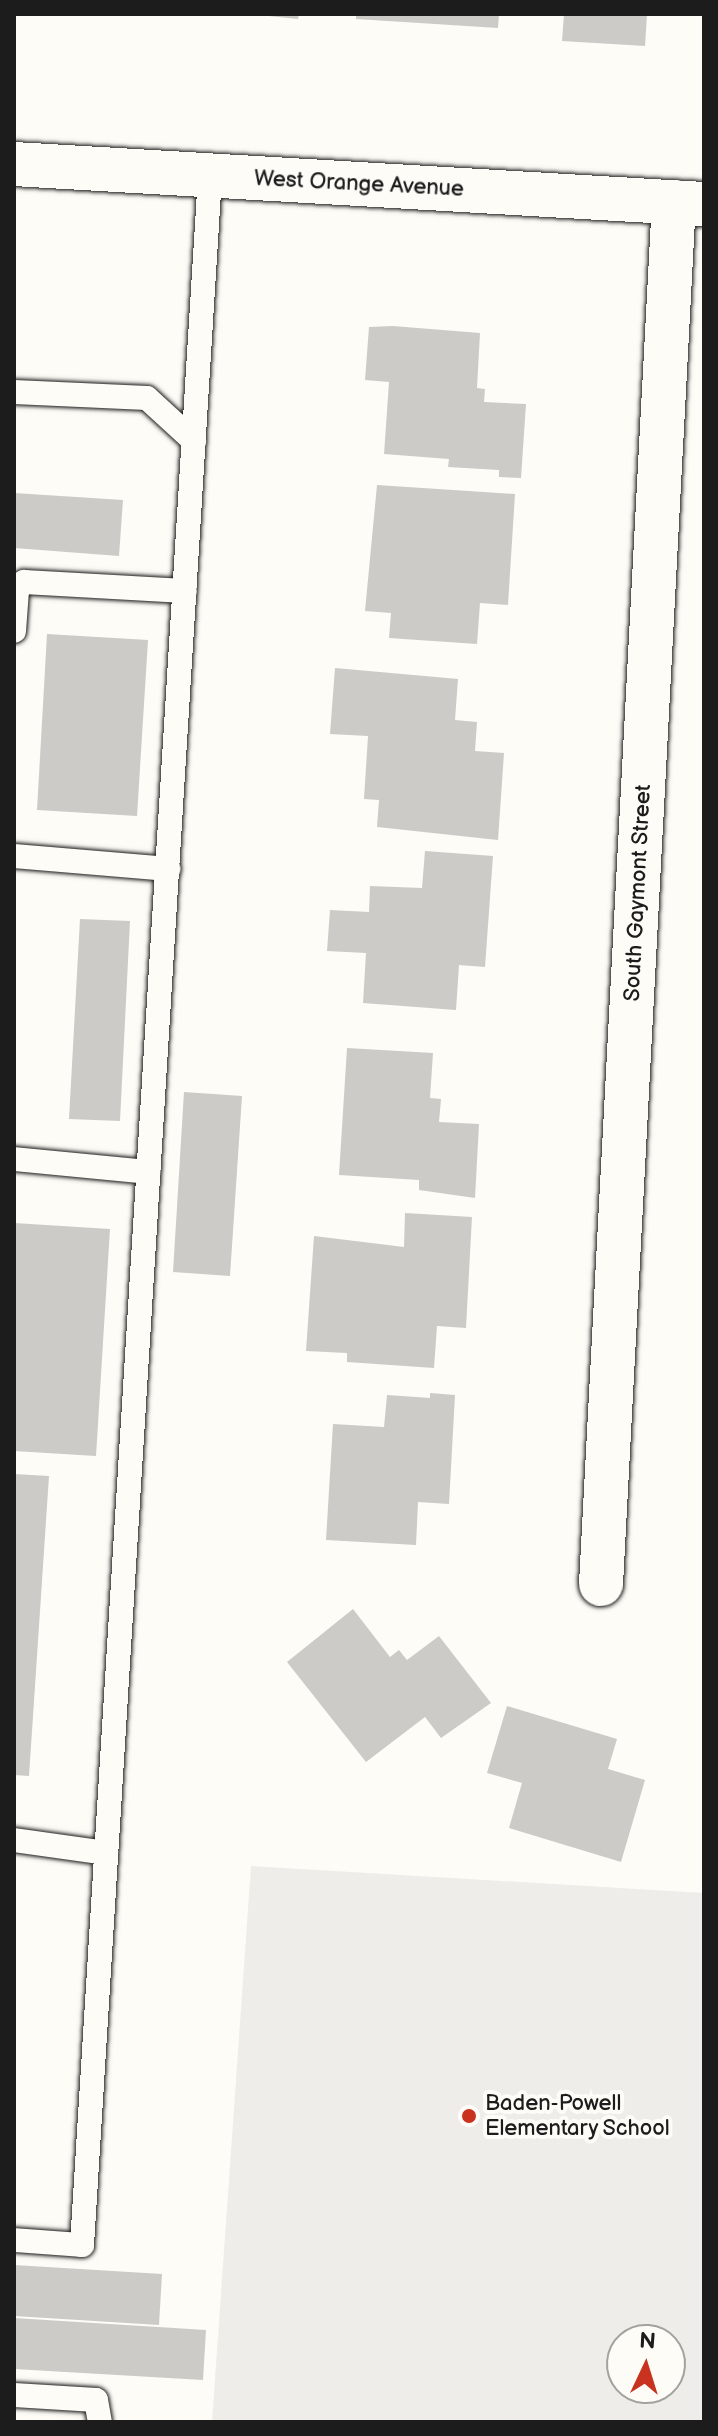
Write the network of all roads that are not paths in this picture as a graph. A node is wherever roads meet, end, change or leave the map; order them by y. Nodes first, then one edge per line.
1 (14, 164) edge
2 (210, 175) junction
3 (689, 203) edge
4 (14, 392) edge
5 (194, 441) junction
6 (185, 591) junction
7 (14, 631) edge
8 (14, 856) edge
9 (168, 869) junction
10 (14, 1159) edge
11 (148, 1172) junction
12 (601, 1584) dead end
13 (14, 1840) edge
14 (106, 1853) junction
15 (14, 2240) edge
16 (14, 2395) edge
17 (100, 2422) edge

1 - 2 street, West Orange Avenue
2 - 3 street, West Orange Avenue
2 - 5 lane
3 - 12 street, South Gaymont Street
4 - 5 lane
5 - 6 lane
6 - 7 lane
6 - 9 lane
8 - 9 lane
9 - 11 lane
10 - 11 lane
11 - 14 lane
13 - 14 lane
14 - 15 lane
16 - 17 lane

